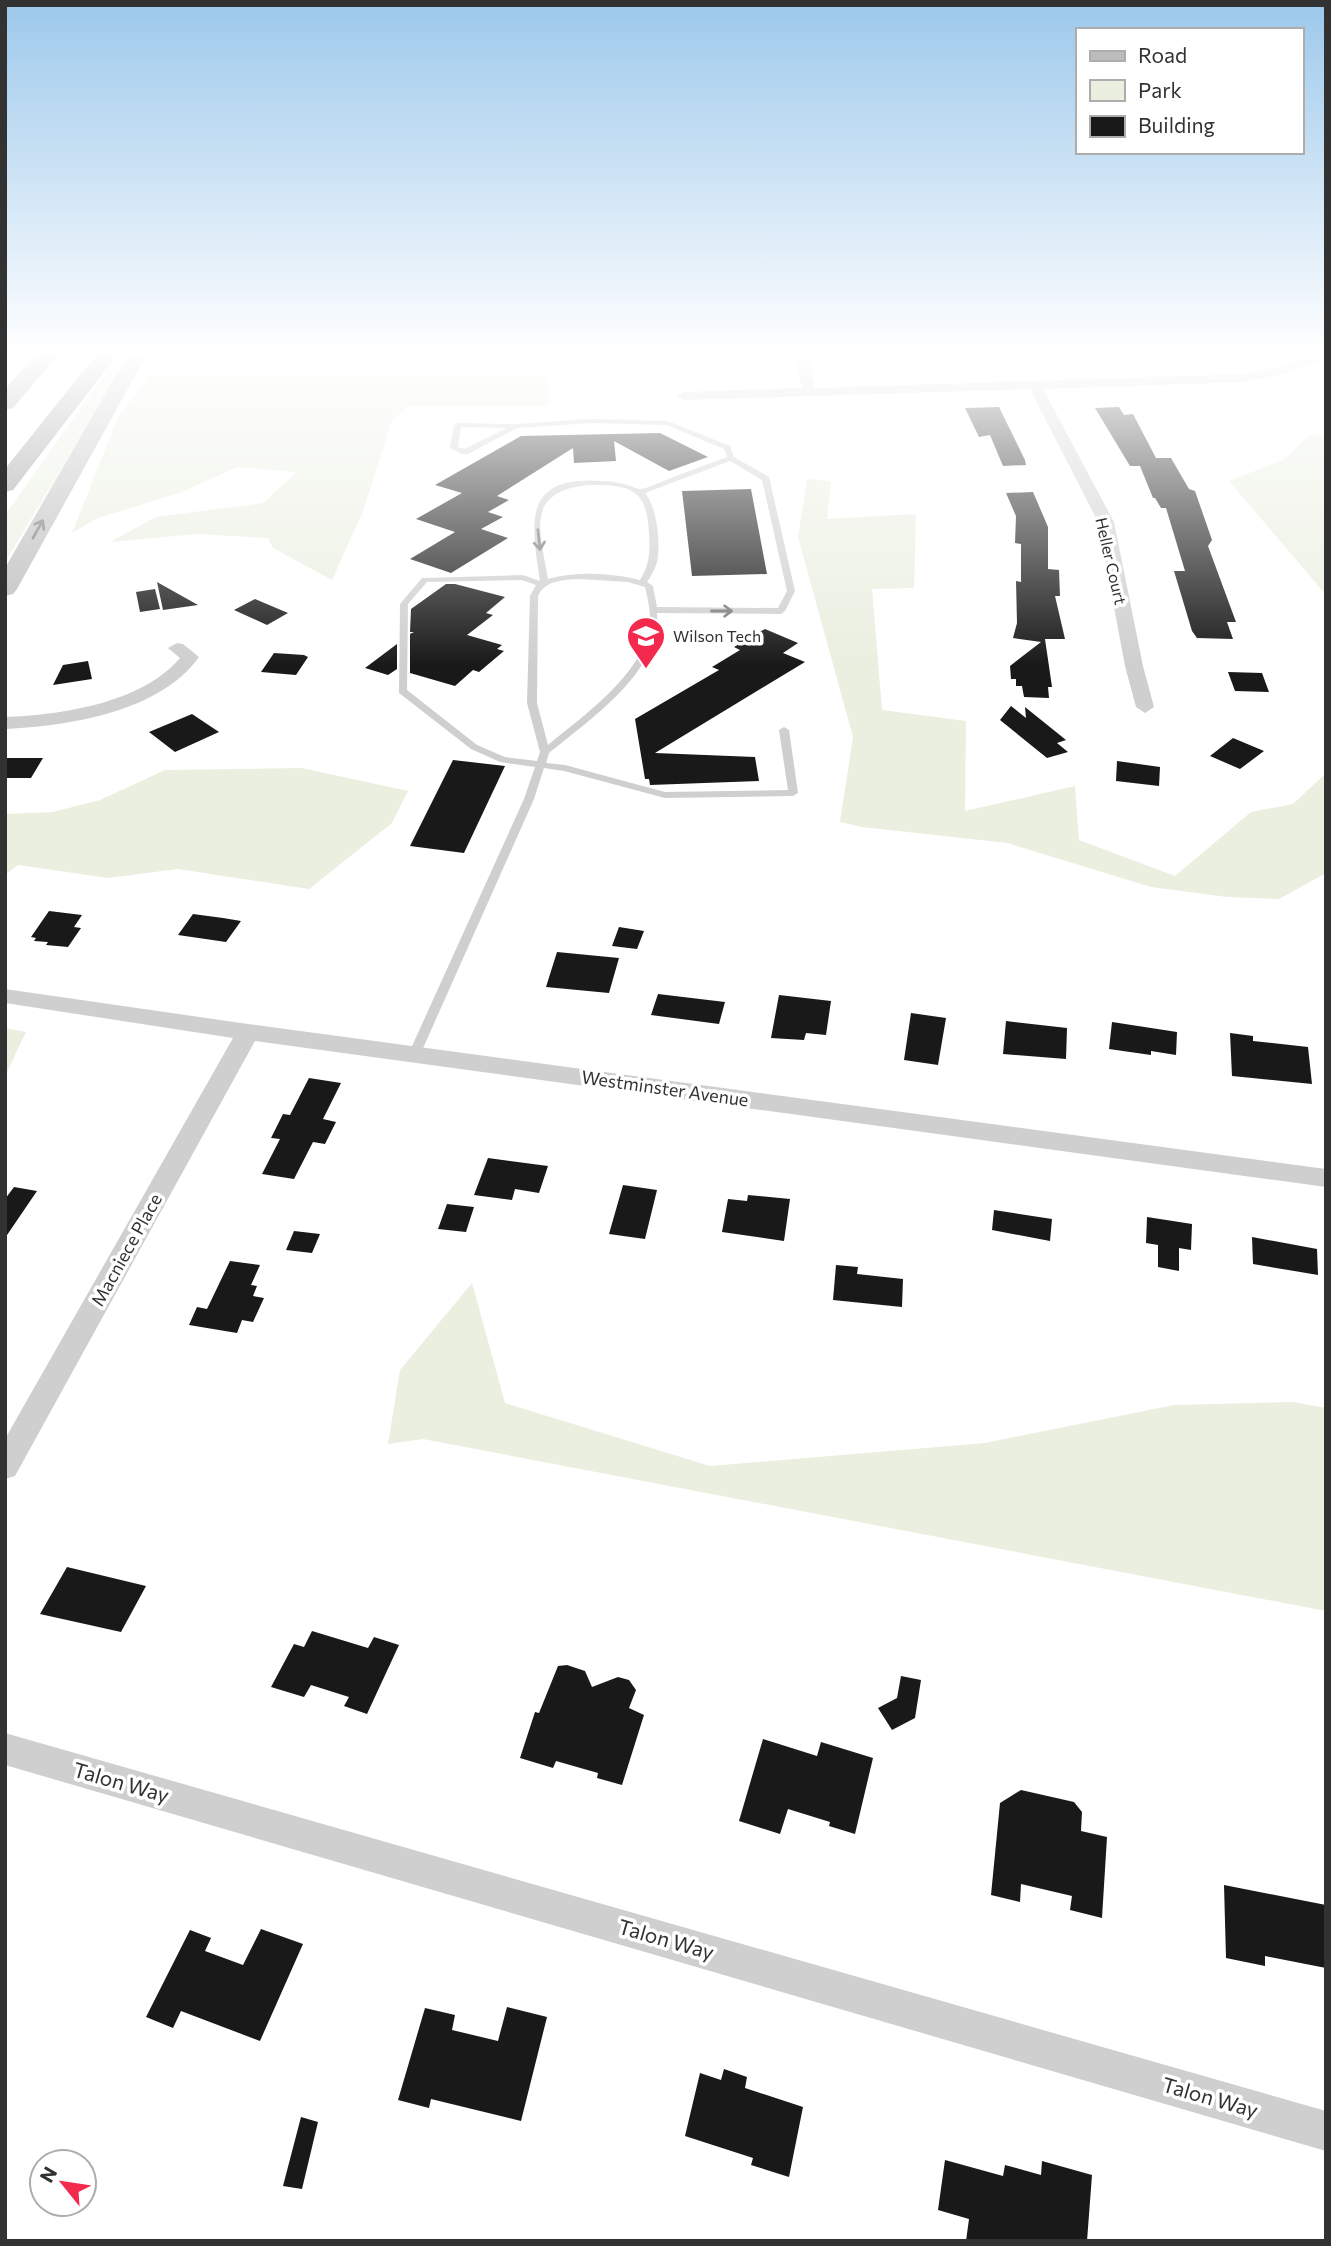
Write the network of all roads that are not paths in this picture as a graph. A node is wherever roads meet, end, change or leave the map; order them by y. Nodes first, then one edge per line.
1 (28, 455) edge
2 (81, 455) edge
3 (730, 455) edge
4 (1071, 455) edge
5 (731, 458) junction
6 (5, 485) edge
7 (640, 492) junction
8 (643, 582) junction
9 (543, 583) junction
10 (5, 589) edge
11 (654, 610) junction
12 (177, 648) dead end
13 (1145, 707) dead end
14 (5, 723) edge
15 (784, 730) dead end
16 (545, 752) junction
17 (540, 766) junction
18 (5, 996) edge
19 (248, 1032) junction
20 (414, 1055) junction
21 (1326, 1178) edge
22 (5, 1467) edge
23 (5, 1749) edge
24 (1326, 2131) edge

1 - 6 highway
10 -> 2 main road
3 - 5 lane
4 - 13 street, Heller Court
5 - 7 lane
11 -> 5 lane
7 - 8 lane
7 -> 9 lane
8 - 9 lane
8 - 11 lane
9 - 16 lane
9 - 17 lane
11 - 16 lane
12 - 14 street
15 - 17 lane
16 - 17 lane
17 - 20 lane
18 - 19 street, Westminster Avenue
19 - 20 street, Westminster Avenue
19 - 22 street, Macniece Place
20 - 21 street, Westminster Avenue
23 - 24 street, Talon Way

